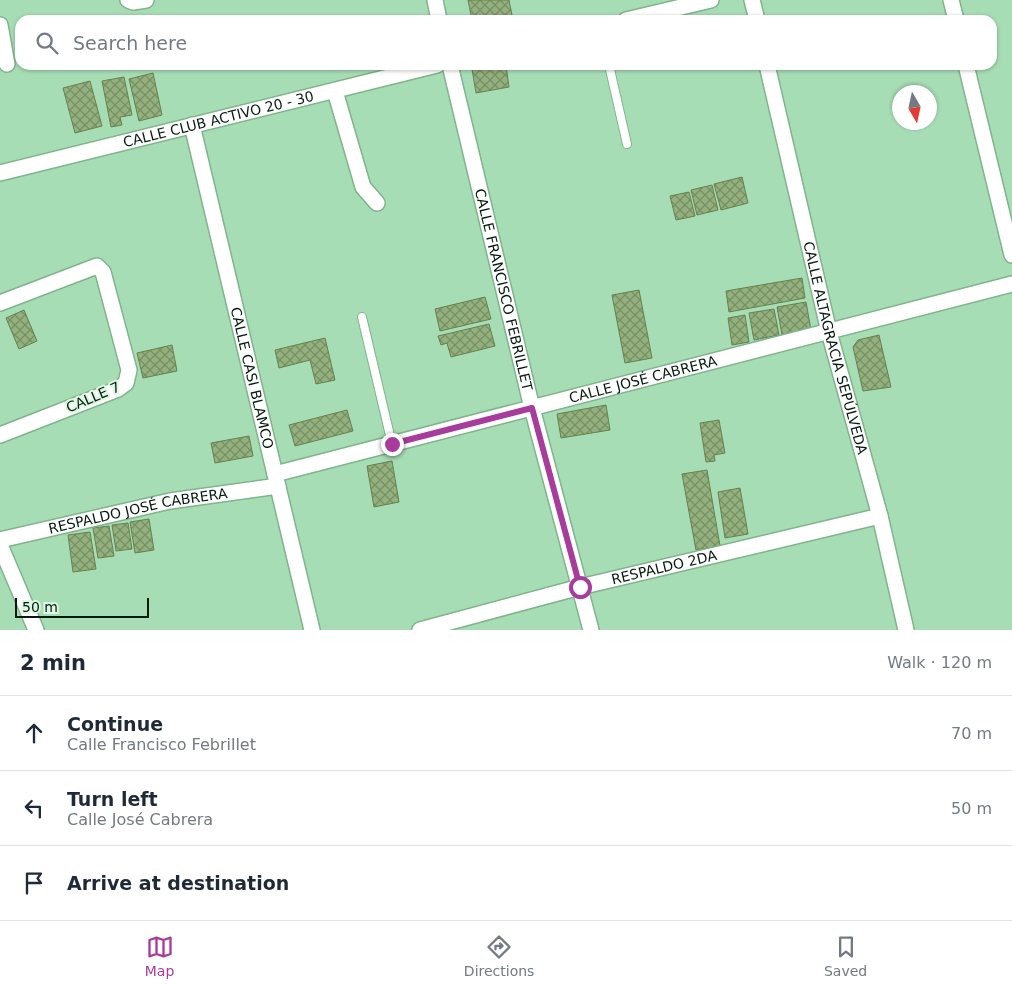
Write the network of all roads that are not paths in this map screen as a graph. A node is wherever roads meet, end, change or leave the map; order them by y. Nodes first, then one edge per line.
1 (128, 0) edge
2 (146, 0) edge
3 (434, 0) edge
4 (711, 0) edge
5 (752, 0) edge
6 (951, 0) edge
7 (438, 15) edge
8 (647, 15) edge
9 (755, 15) edge
10 (955, 15) edge
11 (0, 25) edge
12 (7, 64) dead end
13 (417, 70) edge
14 (451, 70) edge
15 (610, 70) edge
16 (768, 70) edge
17 (967, 70) edge
18 (334, 91) junction
19 (192, 125) junction
20 (627, 144) dead end
21 (0, 173) edge
22 (377, 203) dead end
23 (1012, 255) edge
24 (1012, 284) edge
25 (0, 303) edge
26 (362, 317) dead end
27 (830, 332) junction
28 (532, 408) junction
29 (0, 435) edge
30 (392, 444) junction
31 (276, 480) junction
32 (880, 516) junction
33 (0, 540) edge
34 (0, 545) edge
35 (580, 587) junction
36 (36, 630) edge
37 (312, 630) edge
38 (420, 630) edge
39 (592, 630) edge
40 (906, 630) edge

1 - 2 street
3 - 7 street
4 - 8 street
5 - 9 street
6 - 10 street
11 - 12 street
13 - 18 street, CALLE CLUB ACTIVO 20 - 30
14 - 28 street, CALLE FRANCISCO FEBRILLET
15 - 20 lane
16 - 27 street, CALLE ALTAGRACIA SEPÚLVEDA
17 - 23 street
18 - 19 street, CALLE CLUB ACTIVO 20 - 30
18 - 22 street
19 - 21 street, CALLE CLUB ACTIVO 20 - 30
19 - 31 street, CALLE CASI BLAMCO
24 - 27 street, CALLE JOSÉ CABRERA
25 - 29 street, CALLE 7
26 - 30 lane
27 - 28 street, CALLE JOSÉ CABRERA
27 - 32 street, CALLE ALTAGRACIA SEPÚLVEDA
28 - 30 street, CALLE JOSÉ CABRERA
28 - 35 street, CALLE FRANCISCO FEBRILLET
30 - 31 street, CALLE JOSÉ CABRERA
31 - 33 street, RESPALDO JOSÉ CABRERA
31 - 37 street, CALLE CASI BLAMCO
32 - 35 street, RESPALDO 2DA
32 - 40 street, CALLE ALTAGRACIA SEPÚLVEDA
34 - 36 street
35 - 38 street, RESPALDO 2DA
35 - 39 street, CALLE FRANCISCO FEBRILLET

